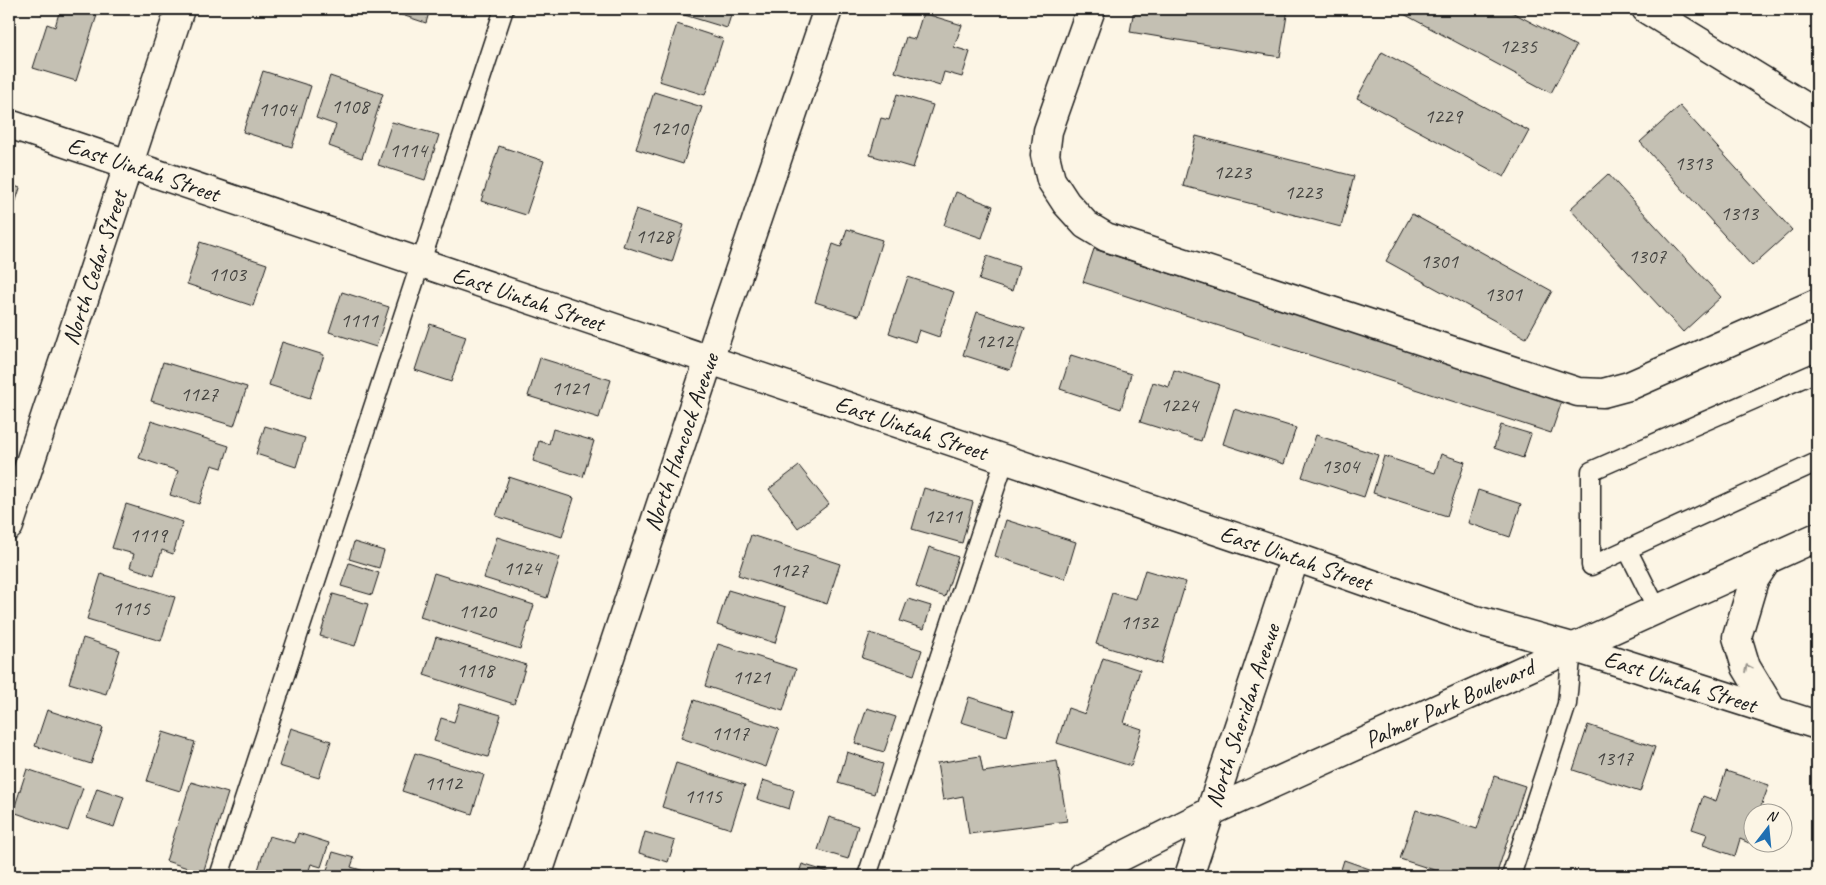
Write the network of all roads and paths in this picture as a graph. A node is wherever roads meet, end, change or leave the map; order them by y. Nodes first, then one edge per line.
1 (180, 9) edge
2 (504, 9) edge
3 (828, 9) edge
4 (1091, 9) edge
5 (1646, 9) edge
6 (1817, 114) edge
7 (9, 124) edge
8 (128, 164) junction
9 (420, 263) junction
10 (1817, 303) edge
11 (709, 360) junction
12 (1817, 372) edge
13 (1005, 459) junction
14 (1817, 462) edge
15 (9, 526) edge
16 (1817, 537) edge
17 (1627, 550) junction
18 (1295, 557) junction
19 (1768, 559) junction
20 (1657, 609) junction
21 (1572, 647) junction
22 (1772, 710) junction
23 (1817, 725) edge
24 (1210, 812) junction
25 (218, 876) edge
26 (537, 876) edge
27 (867, 876) edge
28 (1083, 876) edge
29 (1189, 876) edge
30 (1511, 876) edge

1 - 8 main road, North Cedar Street
2 - 9 lane
3 - 11 main road, North Hancock Avenue
4 - 10 main road
5 - 6 main road
7 - 8 main road, East Uintah Street
8 - 9 main road, East Uintah Street
8 - 15 main road, North Cedar Street
9 - 11 main road, East Uintah Street
9 - 25 lane
11 - 13 main road, East Uintah Street
11 - 26 main road, North Hancock Avenue
12 - 17 lane
13 - 18 main road, East Uintah Street
13 - 27 lane
14 - 17 lane
16 - 19 main road, Palmer Park Boulevard
17 - 20 lane
18 - 21 main road, East Uintah Street
18 - 24 main road, North Sheridan Avenue
19 - 20 main road, Palmer Park Boulevard
22 -> 19 main road
20 - 21 main road, Palmer Park Boulevard
21 - 22 main road, East Uintah Street
21 - 24 main road, Palmer Park Boulevard
21 - 30 lane
22 - 23 main road, East Uintah Street
24 - 28 main road, Palmer Park Boulevard
24 - 29 main road, North Sheridan Avenue

